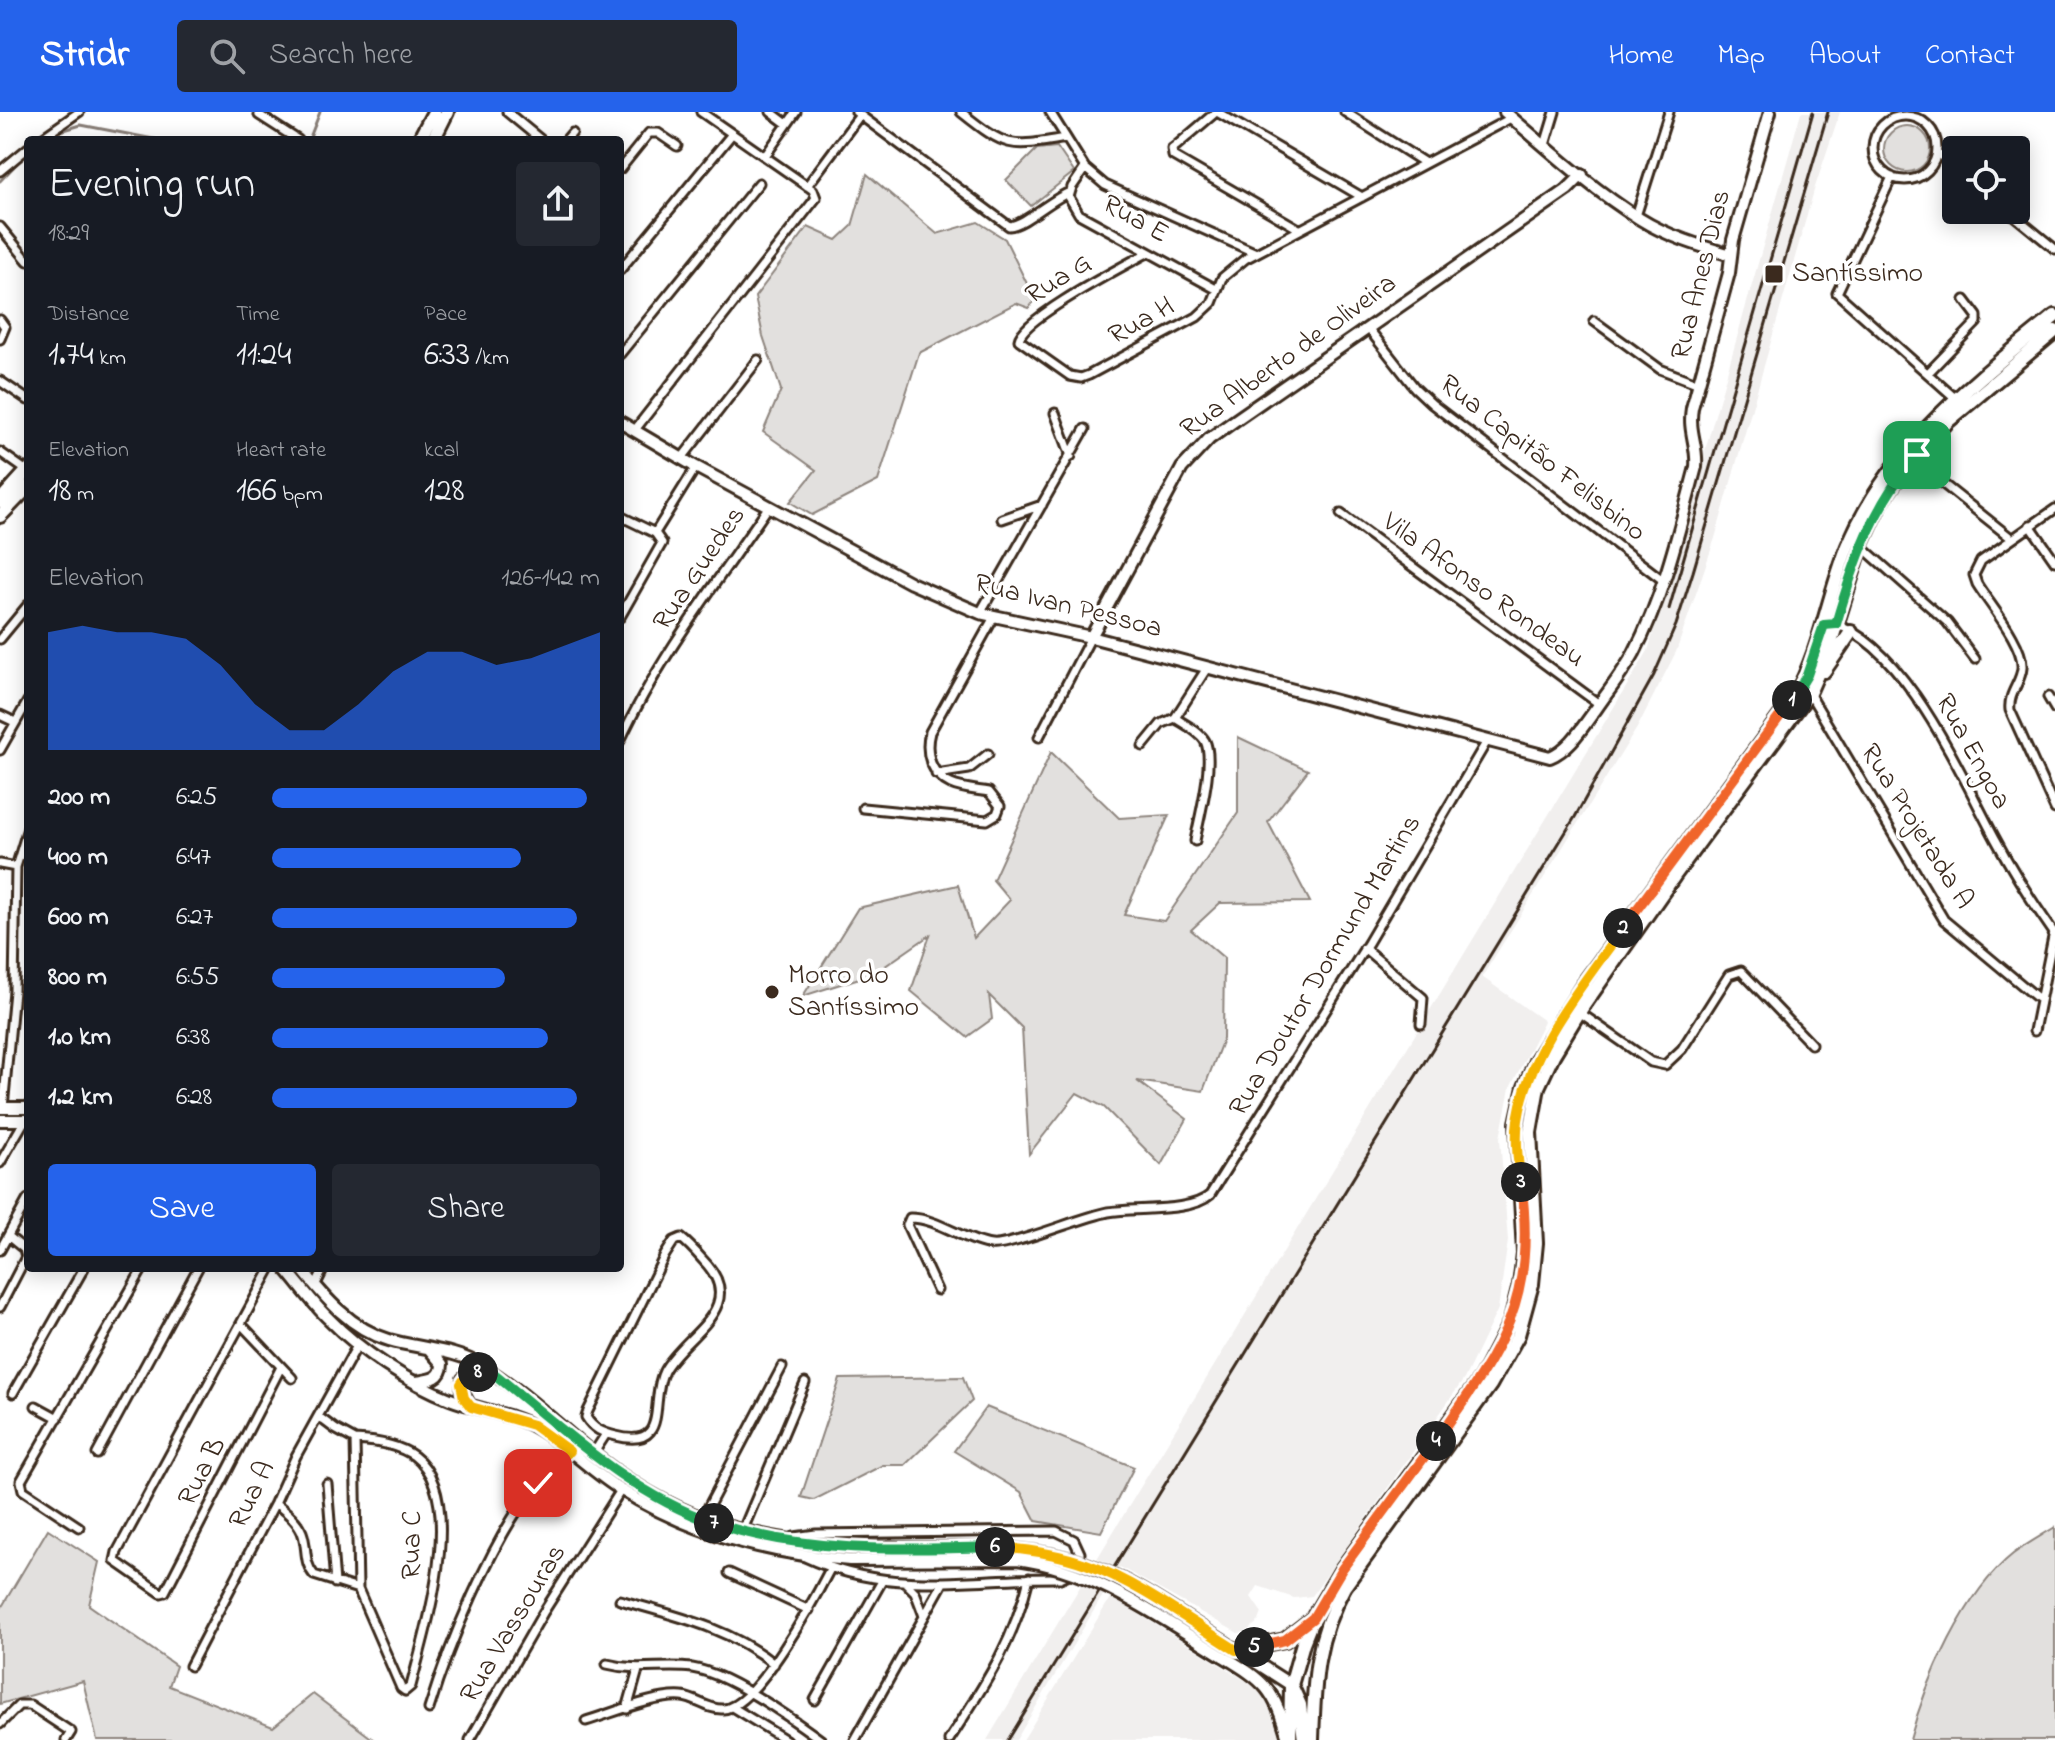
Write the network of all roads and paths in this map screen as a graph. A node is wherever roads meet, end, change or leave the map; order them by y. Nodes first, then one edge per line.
1 (79, 112) edge
2 (434, 112) edge
3 (447, 112) edge
4 (507, 112) edge
5 (701, 112) edge
6 (771, 112) edge
7 (796, 112) edge
8 (961, 112) edge
9 (1050, 112) edge
10 (1217, 112) edge
11 (1345, 112) edge
12 (1555, 112) edge
13 (1669, 112) edge
14 (1770, 112) edge
15 (1930, 112) edge
16 (858, 114) edge
17 (259, 115) dead end
18 (1508, 115) edge
19 (1923, 122) junction
20 (787, 124) junction
21 (572, 133) dead end
22 (732, 134) junction
23 (45, 136) edge
24 (292, 136) edge
25 (421, 136) edge
26 (435, 136) edge
27 (536, 136) edge
28 (569, 136) edge
29 (1066, 138) junction
30 (1545, 145) junction
31 (677, 146) dead end
32 (24, 151) edge
33 (1937, 153) junction
34 (765, 156) junction
35 (1942, 157) edge
36 (1425, 163) junction
37 (624, 164) edge
38 (1085, 168) junction
39 (0, 171) edge
40 (1582, 175) junction
41 (1892, 177) junction
42 (759, 183) dead end
43 (807, 186) junction
44 (1070, 192) junction
45 (1362, 197) junction
46 (1636, 216) junction
47 (2024, 224) edge
48 (0, 227) edge
49 (1299, 229) junction
50 (2055, 249) edge
51 (1147, 253) junction
52 (1256, 253) junction
53 (1731, 255) junction
54 (24, 256) edge
55 (624, 265) edge
56 (1216, 289) junction
57 (1965, 300) dead end
58 (2055, 316) edge
59 (0, 320) edge
60 (1594, 321) dead end
61 (1368, 328) junction
62 (2055, 331) edge
63 (0, 339) edge
64 (624, 349) edge
65 (758, 360) dead end
66 (1928, 373) junction
67 (1076, 378) joint
68 (0, 381) edge
69 (1699, 384) junction
70 (24, 397) edge
71 (1955, 398) junction
72 (1055, 413) dead end
73 (624, 425) edge
74 (1085, 429) dead end
75 (634, 431) junction
76 (0, 452) edge
77 (1071, 456) junction
78 (682, 458) junction
79 (1913, 460) junction
80 (696, 467) junction
81 (24, 468) edge
82 (24, 475) edge
83 (24, 492) edge
84 (0, 501) edge
85 (1042, 505) junction
86 (769, 506) junction
87 (2055, 509) edge
88 (1341, 514) dead end
89 (0, 516) edge
90 (624, 518) edge
91 (1002, 519) dead end
92 (2030, 525) junction
93 (655, 533) junction
94 (2011, 538) junction
95 (1861, 546) junction
96 (2055, 561) edge
97 (1664, 581) junction
98 (24, 610) edge
99 (624, 610) edge
100 (980, 613) junction
101 (994, 617) junction
102 (1830, 625) junction
103 (1851, 632) junction
104 (1091, 637) junction
105 (0, 639) edge
106 (1975, 659) dead end
107 (1207, 668) junction
108 (1812, 688) junction
109 (2048, 697) dead end
110 (1599, 704) junction
111 (24, 707) edge
112 (2055, 709) edge
113 (0, 715) edge
114 (1175, 718) junction
115 (15, 722) junction
116 (624, 732) edge
117 (1039, 737) dead end
118 (1487, 741) junction
119 (1143, 746) dead end
120 (0, 750) edge
121 (988, 754) dead end
122 (1538, 755) joint
123 (936, 774) junction
124 (863, 808) dead end
125 (2055, 809) edge
126 (24, 841) edge
127 (1195, 841) dead end
128 (0, 864) edge
129 (16, 867) junction
130 (2054, 930) edge
131 (1364, 948) junction
132 (2040, 1000) junction
133 (1579, 1012) junction
134 (1421, 1024) dead end
135 (2034, 1031) dead end
136 (0, 1032) edge
137 (10, 1032) junction
138 (1811, 1044) dead end
139 (2, 1108) edge
140 (24, 1108) edge
141 (0, 1120) edge
142 (24, 1120) edge
143 (24, 1123) edge
144 (0, 1163) edge
145 (24, 1206) edge
146 (8, 1236) junction
147 (24, 1249) edge
148 (0, 1250) edge
149 (24, 1261) edge
150 (82, 1272) edge
151 (141, 1272) edge
152 (196, 1272) edge
153 (269, 1272) edge
154 (288, 1272) edge
155 (304, 1272) edge
156 (322, 1272) edge
157 (315, 1286) junction
158 (937, 1290) dead end
159 (0, 1307) edge
160 (241, 1324) junction
161 (358, 1344) junction
162 (428, 1348) junction
163 (281, 1367) junction
164 (782, 1367) dead end
165 (493, 1373) junction
166 (292, 1378) dead end
167 (414, 1382) junction
168 (805, 1383) dead end
169 (13, 1393) dead end
170 (36, 1406) dead end
171 (471, 1407) junction
172 (319, 1417) junction
173 (58, 1418) junction
174 (606, 1434) junction
175 (355, 1440) junction
176 (569, 1451) junction
177 (97, 1454) dead end
178 (593, 1454) junction
179 (327, 1484) dead end
180 (621, 1490) junction
181 (275, 1503) junction
182 (702, 1519) junction
183 (79, 1527) dead end
184 (742, 1532) junction
185 (785, 1539) junction
186 (803, 1557) junction
187 (830, 1569) junction
188 (729, 1573) dead end
189 (1029, 1578) junction
190 (882, 1581) junction
191 (905, 1582) junction
192 (335, 1583) junction
193 (943, 1583) junction
194 (358, 1589) junction
195 (620, 1600) dead end
196 (809, 1610) junction
197 (924, 1616) junction
198 (1313, 1618) junction
199 (1232, 1648) junction
200 (607, 1664) dead end
201 (774, 1664) junction
202 (190, 1666) dead end
203 (638, 1670) junction
204 (1291, 1685) junction
205 (749, 1692) junction
206 (815, 1700) dead end
207 (732, 1707) junction
208 (429, 1709) dead end
209 (627, 1709) junction
210 (586, 1721) dead end
211 (0, 1724) edge
212 (66, 1740) edge
213 (470, 1740) edge
214 (786, 1740) edge
215 (821, 1740) edge
216 (855, 1740) edge
217 (949, 1740) edge
218 (1289, 1740) edge
219 (1304, 1740) edge
220 (1312, 1740) edge

1 - 23 street
2 - 25 main road
3 - 26 main road
4 - 27 street
5 - 22 street
6 - 20 street
7 - 20 street
8 - 29 street
9 - 29 street
10 - 45 street
10 - 49 street
11 - 36 street
12 - 30 street
13 - 46 street
14 - 53 street, Rua Anes Dias
15 - 19 street
16 - 43 street
16 - 44 street
17 - 24 street
18 - 30 street
18 - 36 street, Rua H
19 - 33 street
19 - 41 street
20 - 34 street
21 - 28 street
22 - 34 street
22 - 55 street
29 - 38 street
30 - 40 street
31 - 37 street
32 - 39 street
33 - 35 street
33 - 41 street
34 - 43 street
36 - 45 street, Rua H
38 - 44 street, Rua E
38 - 52 street
40 - 46 street
40 - 61 street, Rua Alberto de Oliveira
41 - 66 street
42 - 64 street
43 - 75 street
44 - 51 street, Rua E
45 - 49 street, Rua H
46 - 53 street
47 - 50 street
48 - 54 street
49 - 52 street, Rua H
51 - 56 street, Rua E
51 - 67 street, Rua G
52 - 56 street, Rua H
53 - 69 street, Rua Anes Dias
56 - 67 street, Rua H
57 - 66 street
58 - 71 main road
59 - 63 street
60 - 69 street
61 - 97 street, Rua Capitão Felisbino
61 - 104 street, Rua Alberto de Oliveira
62 - 79 main road
65 - 78 street
66 - 71 street
68 - 70 street
69 - 97 street, Rua Anes Dias
71 - 102 main road
72 - 77 street
73 - 75 street, Rua Ivan Pessoa
74 - 77 street
75 - 78 street, Rua Ivan Pessoa
76 - 81 street
77 - 85 street
78 - 80 street, Rua Ivan Pessoa
79 - 94 street
79 - 95 main road
80 - 86 street, Rua Ivan Pessoa
80 - 93 street
82 - 84 main road
83 - 89 main road
85 - 91 street
85 - 100 street
86 - 100 street, Rua Ivan Pessoa
86 - 116 street, Rua Guedes
87 - 92 street
88 - 110 street, Vila Afonso Rondeau
90 - 93 street
92 - 94 street
92 - 96 street
93 - 99 street
94 - 125 street
95 - 102 main road
95 - 106 street
97 - 110 street, Rua Anes Dias
98 - 105 street
100 - 101 street, Rua Ivan Pessoa
101 - 104 street, Rua Ivan Pessoa
101 - 123 street
102 - 103 street, Rua Engoa
102 - 108 main road
102 - 198 main road
103 - 108 main road
103 - 130 street, Rua Engoa
104 - 107 street, Rua Ivan Pessoa
104 - 117 street
107 - 114 street
107 - 118 street, Rua Ivan Pessoa
108 - 132 street, Rua Projetada A
108 - 133 main road
109 - 112 street
110 - 122 street, Rua Anes Dias
111 - 115 street
113 - 115 street
114 - 119 street
114 - 127 street
115 - 120 street
118 - 122 street, Rua Ivan Pessoa
118 - 131 street, Rua Doutor Dormund Martins
121 - 123 street
123 - 124 street
126 - 129 street
128 - 129 street
129 - 137 street
130 - 132 street
131 - 134 street
131 - 158 street, Rua Doutor Dormund Martins
132 - 135 street
133 - 138 street
133 - 220 main road
136 - 137 street
137 - 139 street
139 - 140 street
141 - 142 street
143 - 144 street
145 - 146 street
146 - 147 street
146 - 148 street
149 - 159 street
150 - 169 street
151 - 173 street
152 - 177 street
153 - 160 street
154 - 161 street
155 - 157 street
156 - 157 street
157 - 162 street
160 - 163 street
160 - 163 street, Rua B
161 - 167 street
161 - 172 street, Rua A
162 - 165 street
162 - 167 street
163 - 166 street
164 - 182 street
165 - 171 street
165 - 178 street
167 - 171 street
168 - 184 street
170 - 173 street
171 - 176 street
172 - 175 street
172 - 181 street, Rua A
173 - 183 street
174 - 174 street
174 - 178 street
175 - 194 street
175 - 194 street, Rua C
176 - 180 street
176 - 208 street
178 - 182 street
179 - 192 street
180 - 186 street
180 - 213 street, Rua Vassouras
181 - 192 street
181 - 202 street, Rua A
182 - 184 street
184 - 185 street
185 - 189 street
185 - 199 street, bridge
186 - 187 street
186 - 218 street, bridge
187 - 190 street
187 - 196 street
188 - 196 street
189 - 193 street
189 - 217 street
190 - 191 street
190 - 206 street
191 - 193 street
191 - 197 street
192 - 194 street
193 - 197 street
195 - 201 street
196 - 201 street
197 - 216 street
198 - 199 main road
198 - 204 main road
199 - 204 street
200 - 203 street
201 - 205 street
203 - 205 street
203 - 209 street
204 - 218 main road
204 - 219 main road
205 - 207 street
205 - 215 street
207 - 209 street
207 - 214 street
209 - 210 street
211 - 212 street

